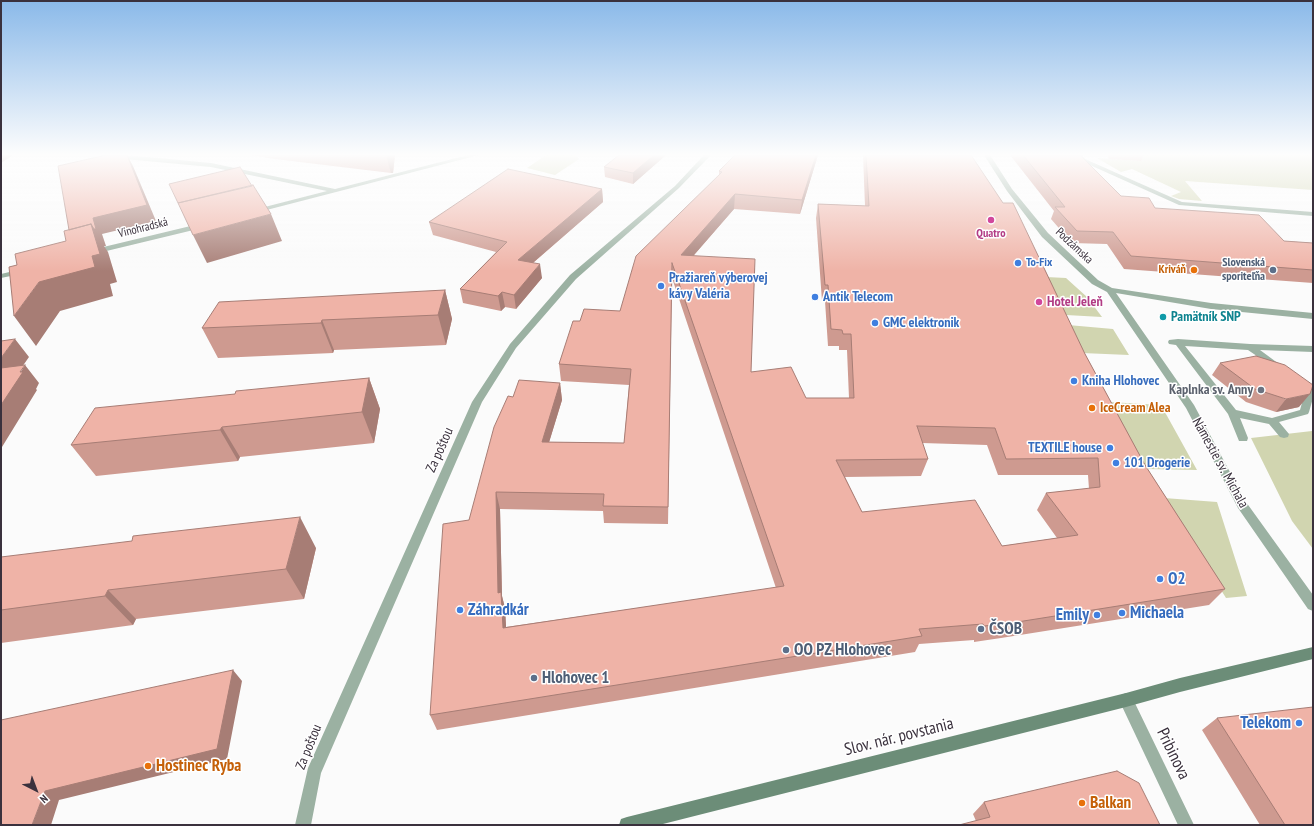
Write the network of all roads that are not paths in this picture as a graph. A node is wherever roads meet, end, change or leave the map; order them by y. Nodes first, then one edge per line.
1 (324, 194) edge
2 (669, 194) edge
3 (1012, 194) edge
4 (1159, 194) edge
5 (250, 212) edge
6 (1313, 214) edge
7 (212, 222) edge
8 (85, 255) edge
9 (28, 269) edge
10 (1, 276) edge
11 (1110, 290) junction
12 (1313, 316) edge
13 (1250, 347) junction
14 (1313, 349) edge
15 (1286, 374) edge
16 (1309, 390) edge
17 (1233, 413) junction
18 (1272, 421) junction
19 (1284, 434) dead end
20 (1243, 438) dead end
21 (1313, 605) edge
22 (1313, 653) edge
23 (1126, 700) junction
24 (303, 825) edge
25 (627, 825) edge
26 (1186, 825) edge

1 - 5 street
2 - 24 street, Za poštou
3 - 11 street, Podzámska
4 - 6 street
7 - 8 street, Vinohradská
9 - 10 street
11 - 12 street
11 - 21 street, Námestie sv. Michala
13 - 14 street
13 - 15 street
13 - 17 street
16 - 18 street
17 - 18 street
17 - 20 street
18 - 19 street
22 - 23 main road, Slov. nár. povstania
23 - 25 main road, Slov. nár. povstania
23 - 26 street, Pribinova

